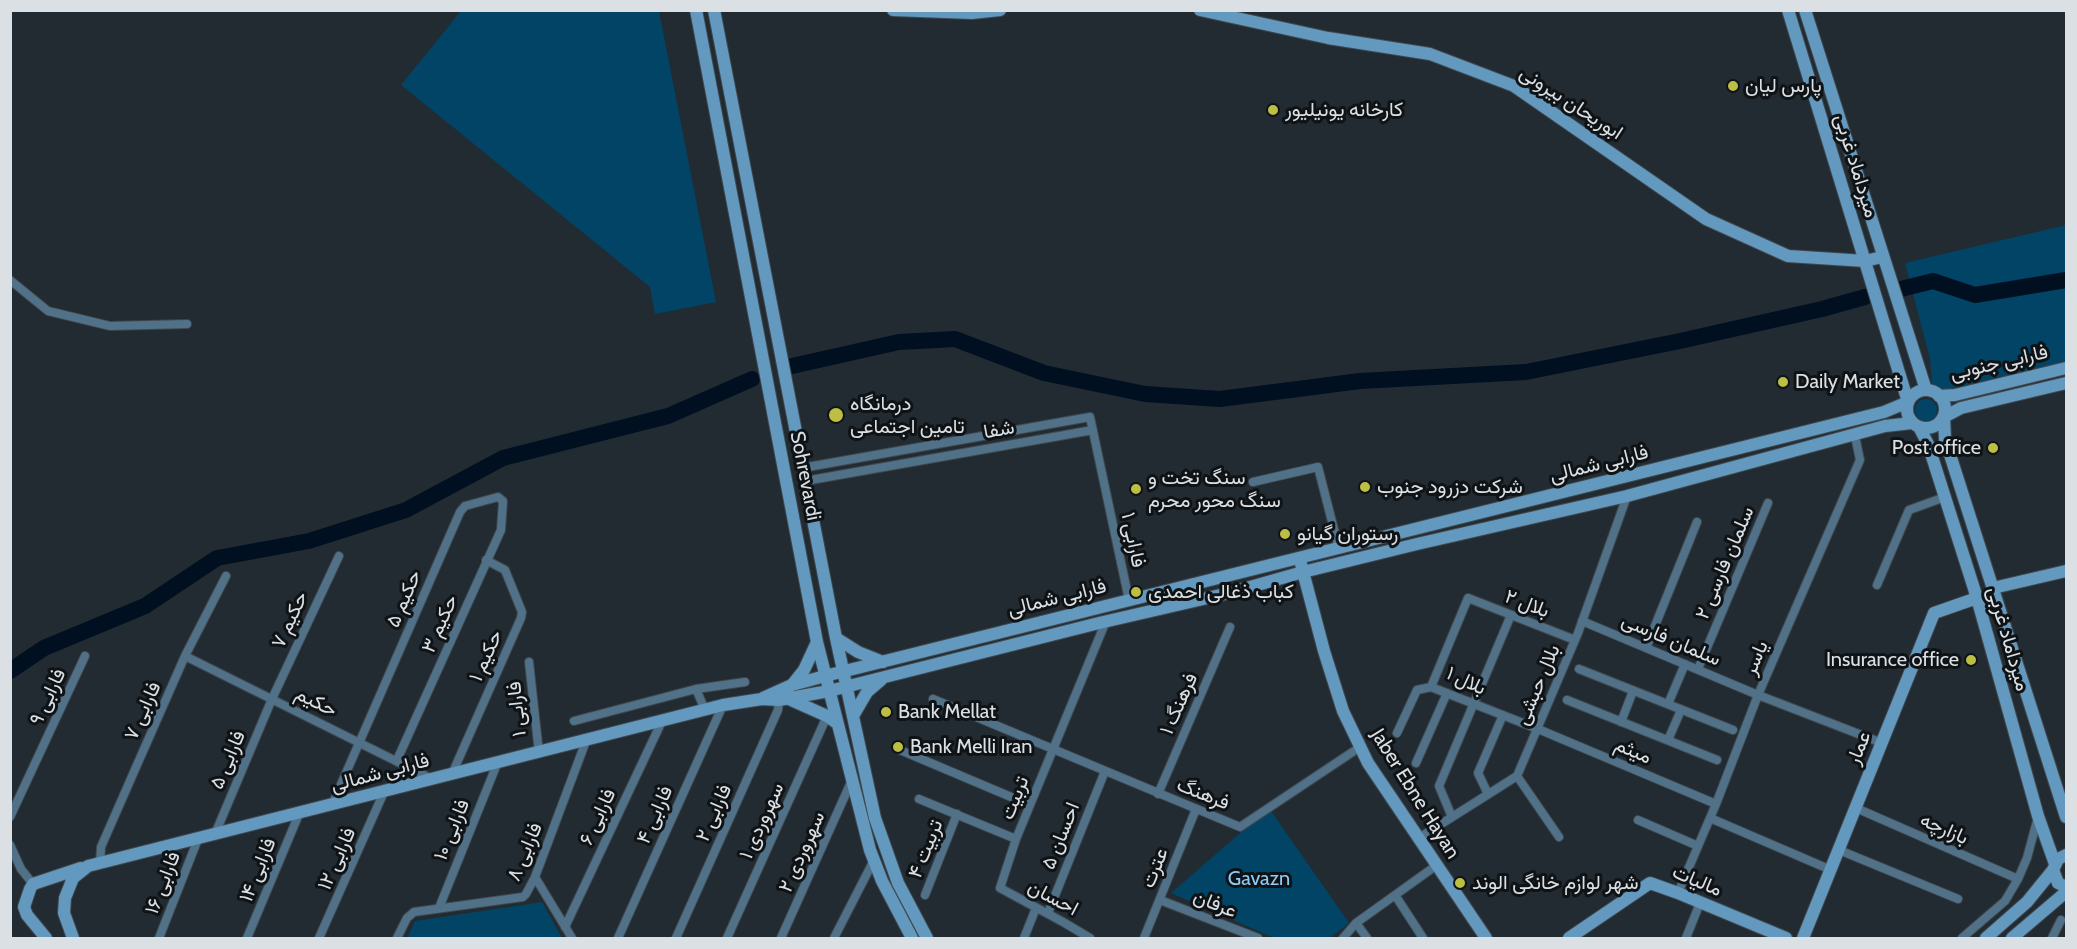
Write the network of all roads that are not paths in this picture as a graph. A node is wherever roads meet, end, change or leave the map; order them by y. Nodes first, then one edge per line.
1 (696, 10) edge
2 (714, 10) edge
3 (893, 10) edge
4 (999, 10) edge
5 (1200, 10) edge
6 (1788, 10) edge
7 (1805, 10) edge
8 (1882, 257) junction
9 (1865, 261) junction
10 (10, 280) edge
11 (187, 324) dead end
12 (2067, 368) edge
13 (2067, 383) edge
14 (1926, 390) junction
15 (1939, 396) junction
16 (1908, 402) junction
17 (1090, 417) joint
18 (1944, 417) junction
19 (1915, 425) junction
20 (1093, 430) junction
21 (1855, 436) junction
22 (910, 449) junction
23 (912, 462) junction
24 (822, 465) junction
25 (802, 468) junction
26 (824, 478) junction
27 (805, 482) junction
28 (1253, 482) dead end
29 (1627, 496) junction
30 (1945, 497) junction
31 (501, 499) joint
32 (1768, 502) dead end
33 (1697, 522) dead end
34 (1338, 549) junction
35 (339, 556) dead end
36 (1299, 558) junction
37 (486, 560) junction
38 (2067, 571) edge
39 (1303, 572) junction
40 (226, 576) dead end
41 (1876, 585) dead end
42 (1993, 588) junction
43 (1468, 598) joint
44 (1977, 598) junction
45 (1129, 600) junction
46 (1511, 615) junction
47 (1106, 621) junction
48 (1582, 621) junction
49 (1230, 627) dead end
50 (836, 638) junction
51 (1575, 639) junction
52 (817, 642) junction
53 (1646, 648) junction
54 (85, 656) dead end
55 (185, 656) junction
56 (889, 661) junction
57 (529, 662) dead end
58 (1685, 664) junction
59 (1579, 669) dead end
60 (1698, 669) junction
61 (843, 672) junction
62 (891, 675) junction
63 (825, 676) junction
64 (745, 682) dead end
65 (792, 685) junction
66 (846, 687) junction
67 (1431, 687) junction
68 (696, 689) junction
69 (829, 691) junction
70 (1633, 691) junction
71 (1447, 693) junction
72 (1758, 695) junction
73 (272, 699) junction
74 (762, 699) junction
75 (933, 699) dead end
76 (784, 700) junction
77 (1567, 700) dead end
78 (1475, 704) junction
79 (1668, 704) junction
80 (723, 705) junction
81 (705, 710) junction
82 (1681, 710) junction
83 (1503, 715) junction
84 (853, 716) junction
85 (827, 717) junction
86 (574, 721) dead end
87 (662, 721) junction
88 (1621, 722) junction
89 (838, 724) junction
90 (1538, 729) junction
91 (1732, 730) dead end
92 (1396, 733) dead end
93 (1668, 740) junction
94 (586, 741) junction
95 (361, 742) junction
96 (1882, 743) junction
97 (1360, 747) junction
98 (1054, 748) junction
99 (900, 750) dead end
100 (539, 753) junction
101 (397, 760) junction
102 (1717, 760) dead end
103 (1416, 763) dead end
104 (497, 764) junction
105 (1105, 771) junction
106 (452, 774) junction
107 (1517, 776) junction
108 (432, 779) junction
109 (853, 779) junction
110 (384, 792) junction
111 (1158, 794) junction
112 (1488, 794) junction
113 (920, 799) dead end
114 (1716, 804) junction
115 (332, 805) junction
116 (1030, 805) junction
117 (1856, 808) junction
118 (1196, 810) junction
119 (299, 814) junction
120 (957, 814) junction
121 (2038, 816) junction
122 (10, 817) edge
123 (1452, 817) junction
124 (2067, 817) edge
125 (1710, 818) junction
126 (1638, 820) dead end
127 (215, 834) junction
128 (1559, 837) dead end
129 (1017, 838) junction
130 (1419, 838) junction
131 (198, 839) junction
132 (10, 845) edge
133 (1698, 846) junction
134 (1839, 850) junction
135 (2067, 855) edge
136 (874, 860) junction
137 (94, 864) junction
138 (1437, 865) junction
139 (2054, 867) junction
140 (1831, 870) junction
141 (535, 877) junction
142 (2018, 879) junction
143 (33, 884) junction
144 (2067, 887) edge
145 (1000, 888) joint
146 (2067, 892) edge
147 (1678, 893) junction
148 (926, 895) dead end
149 (1395, 895) junction
150 (1958, 899) dead end
151 (1160, 900) junction
152 (1700, 903) junction
153 (439, 908) junction
154 (1036, 908) junction
155 (1048, 913) junction
156 (2061, 920) dead end
157 (1356, 923) junction
158 (565, 927) junction
159 (1238, 935) edge
160 (46, 939) edge
161 (73, 939) edge
162 (159, 939) edge
163 (247, 939) edge
164 (320, 939) edge
165 (397, 939) edge
166 (572, 939) edge
167 (618, 939) edge
168 (676, 939) edge
169 (728, 939) edge
170 (781, 939) edge
171 (834, 939) edge
172 (912, 939) edge
173 (927, 939) edge
174 (1024, 939) edge
175 (1090, 939) edge
176 (1144, 939) edge
177 (1258, 939) edge
178 (1342, 939) edge
179 (1367, 939) edge
180 (1423, 939) edge
181 (1486, 939) edge
182 (1569, 939) edge
183 (1686, 939) edge
184 (1786, 939) edge
185 (1803, 939) edge
186 (1962, 939) edge
187 (1986, 939) edge
188 (2012, 939) edge
189 (2052, 939) edge

1 - 52 street, Sohrevardi
2 - 25 street, Sohrevardi
3 - 4 street
5 - 9 street, ابوریحان بیرونی
6 - 9 street, میرداماد غربی
7 - 8 street, میرداماد غربی
8 - 9 street, ابوریحان بیرونی
8 - 14 street, میرداماد غربی
9 - 16 street, میرداماد غربی
10 - 11 street
12 - 15 street, فارابی جنوبی
13 - 18 street, فارابی جنوبی
14 - 15 street
14 - 16 street
15 - 18 street
16 - 19 street
16 - 34 street, فارابی شمالی
17 - 20 street, فارابی ۱
17 - 22 street, شفا
18 - 19 street
18 - 42 street, میرداماد غربی
19 - 21 street, فارابی شمالی
19 - 30 street, میرداماد غربی
20 - 23 street, شفا
20 - 45 street, فارابی ۱
21 - 29 street, فارابی شمالی
21 - 72 street, یاسر
22 - 23 street
22 - 24 street, شفا
23 - 26 street, شفا
24 - 25 street, شفا
24 - 26 street
25 - 27 street, Sohrevardi
26 - 27 street, شفا
27 - 50 street, Sohrevardi
28 - 34 street
29 - 39 street, فارابی شمالی
29 - 48 street, بلال حبشی
30 - 41 street
30 - 44 street, میرداماد غربی
31 - 37 street, حکیم ۳
31 - 95 street, حکیم ۵
32 - 60 street, سلمان فارسی ۲
33 - 53 street
34 - 36 street, فارابی شمالی
35 - 73 street, حکیم ۷
36 - 39 street, Jaber Ebne Hayan
36 - 45 street, فارابی شمالی
37 - 101 street, حکیم ۳
37 - 106 street, حکیم ۱
38 - 42 street
39 - 47 street, فارابی شمالی
39 - 97 street, Jaber Ebne Hayan
40 - 55 street, فارابی ۷
42 - 124 street, میرداماد غربی
43 - 46 street, بلال ۲
43 - 67 street, بلال ۱
44 - 96 street, عمار
44 - 121 street, میرداماد غربی
45 - 56 street, فارابی شمالی
46 - 51 street, بلال ۲
46 - 78 street
47 - 62 street, فارابی شمالی
47 - 98 street, تربیت
48 - 51 street, بلال حبشی
48 - 53 street, سلمان فارسی
49 - 111 street, فرهنگ ۱
50 - 56 street
50 - 61 street, Sohrevardi
51 - 90 street, بلال حبشی
52 - 63 street, Sohrevardi
52 - 65 street
53 - 58 street, سلمان فارسی
54 - 122 street, فارابی ۹
55 - 73 street, حکیم
55 - 137 street, فارابی ۷
56 - 61 street, فارابی شمالی
56 - 62 street
57 - 100 street, فارابی ۱
58 - 60 street, سلمان فارسی
58 - 79 street
59 - 70 street
60 - 72 street, سلمان فارسی
61 - 63 street, فارابی شمالی
61 - 66 street, Sohrevardi
62 - 66 street, فارابی شمالی
62 - 84 street
63 - 65 street, فارابی شمالی
63 - 69 street, Sohrevardi
64 - 68 street
65 - 74 street, فارابی شمالی
66 - 69 street, فارابی شمالی
66 - 84 street, Sohrevardi
67 - 71 street, بلال ۱
67 - 92 street
68 - 81 street
68 - 86 street
69 - 76 street, فارابی شمالی
69 - 89 street, Sohrevardi
70 - 79 street
70 - 88 street
71 - 78 street, بلال ۱
71 - 103 street
72 - 96 street, سلمان فارسی
72 - 114 street, یاسر
73 - 95 street, حکیم
73 - 127 street, فارابی ۵
74 - 76 street, فارابی شمالی
74 - 80 street, فارابی شمالی
75 - 98 street, فرهنگ
76 - 85 street
76 - 168 street, فارابی ۲
77 - 88 street
78 - 83 street, بلال ۱
78 - 123 street
79 - 82 street
80 - 81 street, فارابی شمالی
80 - 167 street, فارابی ۴
81 - 87 street, فارابی شمالی
82 - 91 street
82 - 93 street
83 - 90 street, بلال ۱
83 - 112 street
84 - 173 street, Sohrevardi
85 - 89 street
85 - 169 street, سهروردی ۱
87 - 94 street, فارابی شمالی
87 - 158 street, فارابی ۶
88 - 93 street
89 - 109 street, Sohrevardi
90 - 107 street, بلال حبشی
90 - 114 street, میثم
93 - 102 street
94 - 100 street, فارابی شمالی
94 - 141 street, فارابی ۸
95 - 101 street, حکیم
95 - 115 street, حکیم ۵
96 - 117 street, عمار
97 - 118 street, فرهنگ
97 - 130 street, Jaber Ebne Hayan
98 - 105 street, فرهنگ
98 - 116 street, تربیت
99 - 116 street
100 - 104 street, فارابی شمالی
101 - 108 street, حکیم
104 - 106 street, فارابی شمالی
104 - 153 street, فارابی ۱۰
105 - 111 street, فرهنگ
105 - 155 street, احسان ۵
106 - 108 street, فارابی شمالی
107 - 112 street
107 - 128 street
108 - 110 street, فارابی شمالی
109 - 136 street, Sohrevardi
109 - 170 street, سهروردی ۲
110 - 115 street, فارابی شمالی
110 - 164 street, فارابی ۱۲
111 - 118 street, فرهنگ
112 - 123 street
113 - 120 street
114 - 125 street, یاسر
115 - 119 street, فارابی شمالی
116 - 129 street, تربیت
117 - 134 street, عمار
117 - 142 street, بازارچه
118 - 151 street, عترت
119 - 127 street, فارابی شمالی
119 - 163 street, فارابی ۱۴
120 - 129 street
120 - 148 street, تربیت ۴
121 - 139 street, میرداماد غربی
121 - 142 street
123 - 130 street
125 - 133 street, یاسر
125 - 140 street
126 - 133 street
127 - 131 street, فارابی شمالی
129 - 145 street, تربیت
130 - 138 street, Jaber Ebne Hayan
131 - 137 street, فارابی شمالی
131 - 162 street, فارابی ۱۶
132 - 143 street
133 - 147 street, یاسر
134 - 140 street, عمار
134 - 150 street
135 - 139 street
136 - 171 street
136 - 172 street, Sohrevardi
137 - 143 street, فارابی شمالی
137 - 161 street
138 - 149 street
138 - 181 street, Jaber Ebne Hayan
139 - 144 street, میرداماد غربی
139 - 187 street
140 - 185 street, عمار
141 - 153 street, فارابی ۸
141 - 158 street
142 - 186 street
143 - 160 street
145 - 154 street, احسان
146 - 188 street
147 - 152 street, مالیات
147 - 182 street, مالیات
149 - 157 street
149 - 180 street
151 - 159 street, عرفان
151 - 176 street, عترت
152 - 183 street
152 - 184 street, مالیات
153 - 165 street
154 - 155 street, احسان
154 - 174 street
155 - 175 street, احسان
156 - 189 street
157 - 178 street
157 - 179 street
158 - 166 street
159 - 177 street, عرفان

